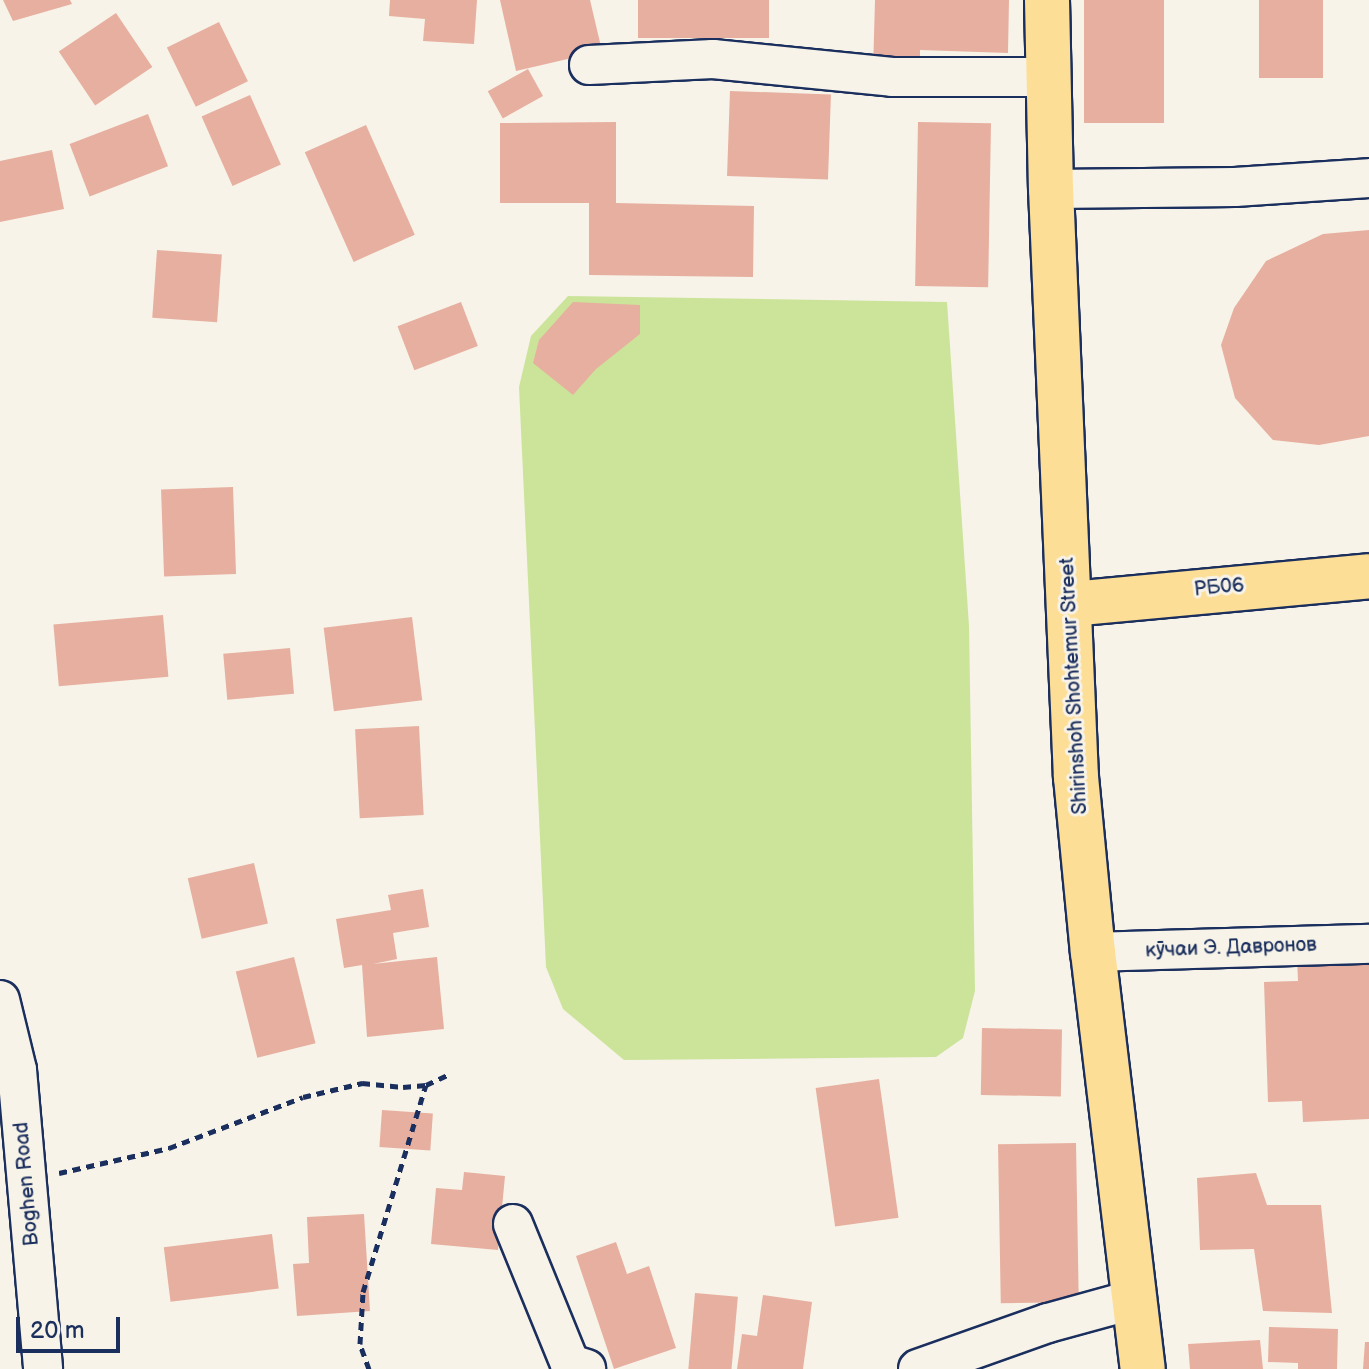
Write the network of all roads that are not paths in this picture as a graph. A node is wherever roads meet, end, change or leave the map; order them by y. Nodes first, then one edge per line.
1 (1047, 0) edge
2 (589, 65) dead end
3 (1049, 77) junction
4 (1369, 178) edge
5 (1051, 189) junction
6 (1369, 576) edge
7 (1070, 604) junction
8 (1369, 944) edge
9 (1093, 952) junction
10 (0, 1000) edge
11 (513, 1224) dead end
12 (1135, 1299) junction
13 (43, 1369) edge
14 (586, 1369) edge
15 (918, 1369) edge
16 (1143, 1369) edge

1 - 3 main road, Shirinshoh Shohtemur Street
2 - 3 street
3 - 5 main road, Shirinshoh Shohtemur Street
4 - 5 street
5 - 7 main road, Shirinshoh Shohtemur Street
6 - 7 main road, РБ06 / РБ06
7 - 9 main road, Shirinshoh Shohtemur Street
8 - 9 street, кӯчаи Э. Давронов
9 - 12 main road, Shirinshoh Shohtemur Street
10 - 13 street, Boghen Road
11 - 14 street
12 - 15 street
12 - 16 main road, Shirinshoh Shohtemur Street

